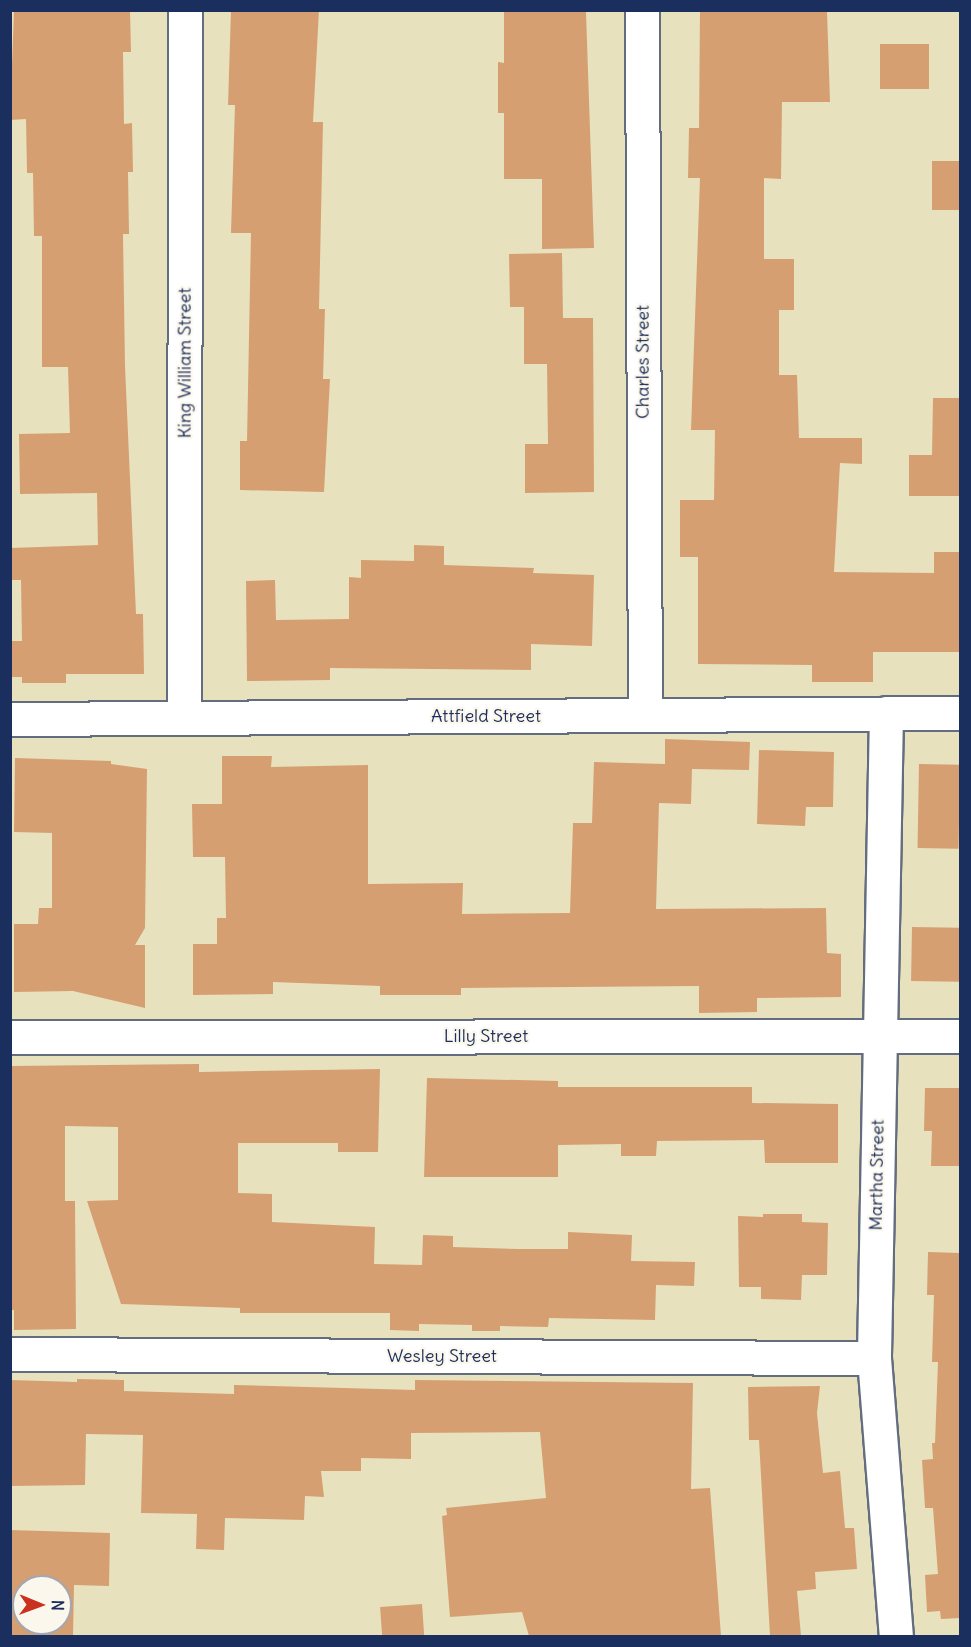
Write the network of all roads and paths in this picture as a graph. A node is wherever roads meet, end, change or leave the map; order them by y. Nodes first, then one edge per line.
1 (185, 10) edge
2 (642, 10) edge
3 (886, 713) junction
4 (960, 713) edge
5 (645, 714) junction
6 (184, 716) junction
7 (10, 719) edge
8 (880, 1036) junction
9 (960, 1036) edge
10 (10, 1037) edge
11 (10, 1354) edge
12 (874, 1358) junction
13 (896, 1636) edge

1 - 6 street, King William Street
2 - 5 street, Charles Street
3 - 4 street, Attfield Street
3 - 5 street, Attfield Street
3 - 8 street, Martha Street
5 - 6 street, Attfield Street
6 - 7 street, Attfield Street
8 - 9 street, Lilly Street
8 - 10 street, Lilly Street
8 - 12 street, Martha Street
11 - 12 street, Wesley Street
12 - 13 street, Martha Street

